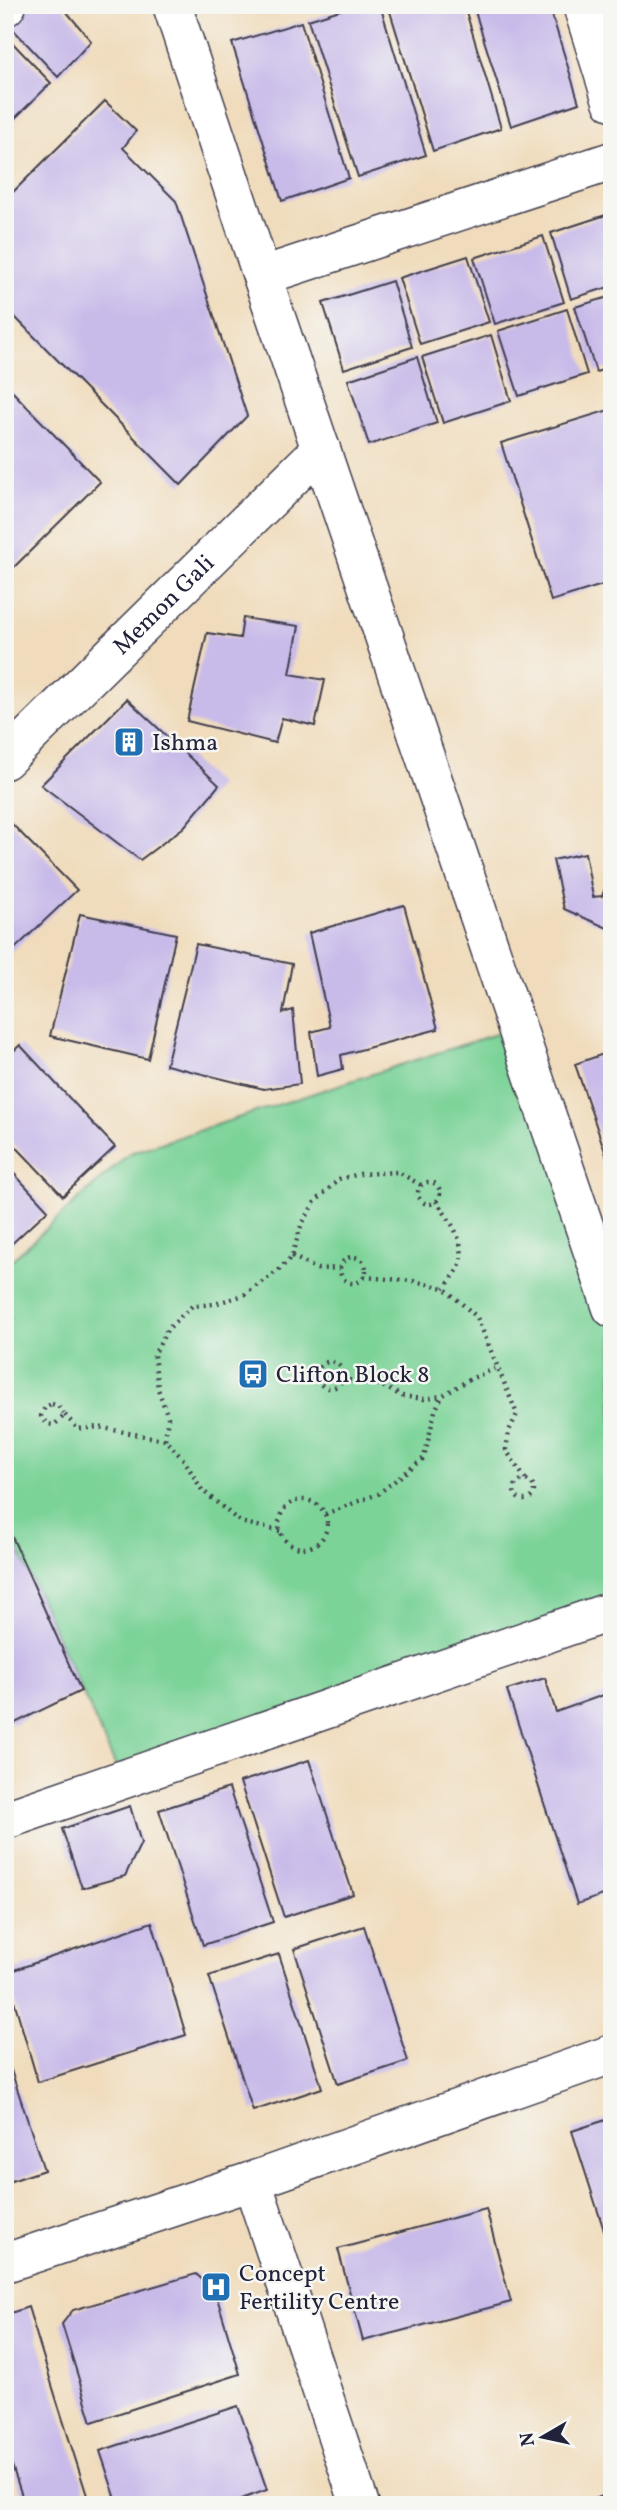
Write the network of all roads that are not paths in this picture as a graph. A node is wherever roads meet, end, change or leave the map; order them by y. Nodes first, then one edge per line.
1 (172, 5) edge
2 (582, 5) edge
3 (612, 101) edge
4 (612, 161) edge
5 (261, 276) junction
6 (321, 449) junction
7 (5, 760) edge
8 (612, 1308) edge
9 (612, 1611) edge
10 (5, 1820) edge
11 (612, 2054) edge
12 (252, 2182) junction
13 (5, 2263) edge
14 (360, 2505) edge

1 - 5 street
2 - 3 street
4 - 5 street
5 - 6 street
6 - 7 street, Memon Gali
6 - 8 street
9 - 10 street
11 - 12 street
12 - 13 street
12 - 14 street

